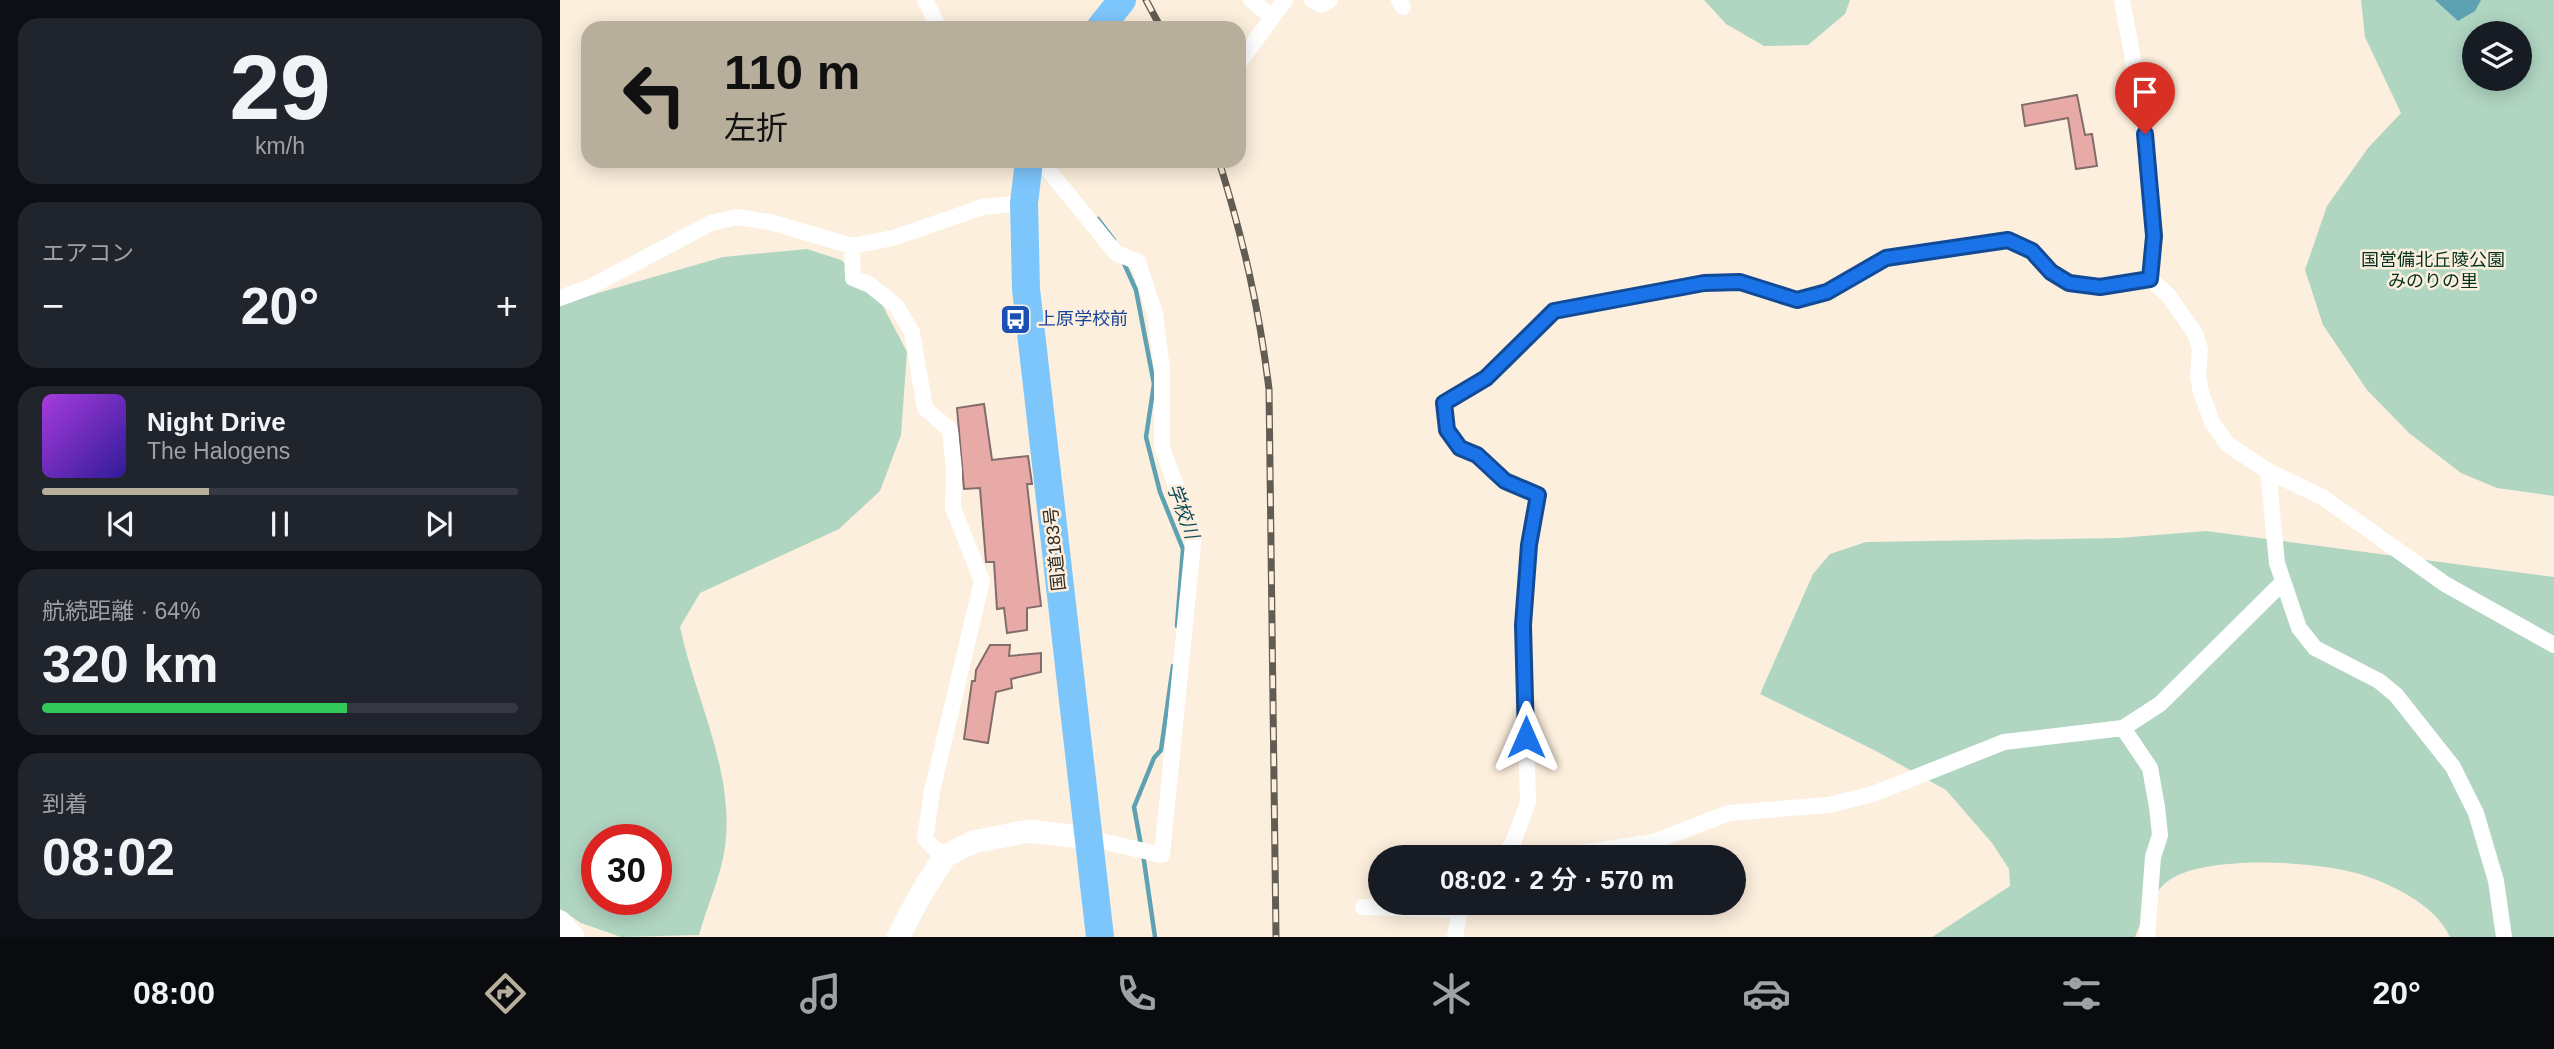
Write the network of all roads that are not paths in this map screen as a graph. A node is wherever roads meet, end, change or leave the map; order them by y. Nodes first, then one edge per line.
1 (925, 0) edge
2 (1122, 0) edge
3 (1251, 0) edge
4 (1285, 0) edge
5 (1312, 0) edge
6 (1330, 0) edge
7 (2122, 0) edge
8 (1272, 17) junction
9 (936, 21) edge
10 (1106, 21) edge
11 (1246, 52) edge
12 (1028, 168) edge
13 (1047, 168) edge
14 (1024, 203) junction
15 (852, 246) junction
16 (2150, 279) junction
17 (560, 298) edge
18 (2268, 471) junction
19 (2283, 582) junction
20 (2554, 645) edge
21 (2123, 728) junction
22 (1088, 838) junction
23 (1512, 845) edge
24 (1634, 845) edge
25 (944, 858) junction
26 (1363, 906) dead end
27 (1368, 906) edge
28 (1462, 915) edge
29 (560, 922) edge
30 (573, 937) edge
31 (898, 937) edge
32 (1100, 937) edge
33 (1455, 937) edge
34 (2147, 937) edge
35 (2504, 937) edge

1 - 9 street
2 - 10 highway
3 - 8 street
4 - 8 street
5 - 6 street
7 - 16 street
8 - 11 street
12 - 14 highway, 国道183号
13 - 22 street
14 - 15 street
14 - 22 highway, 国道183号
15 - 17 street
15 - 25 street
16 - 18 street
16 - 23 street
18 - 19 street
18 - 20 street
19 - 21 street
19 - 35 street
21 - 24 street
21 - 34 street
22 - 25 street
22 - 32 highway, 国道183号
25 - 31 street
26 - 27 street
28 - 33 street
29 - 30 street

